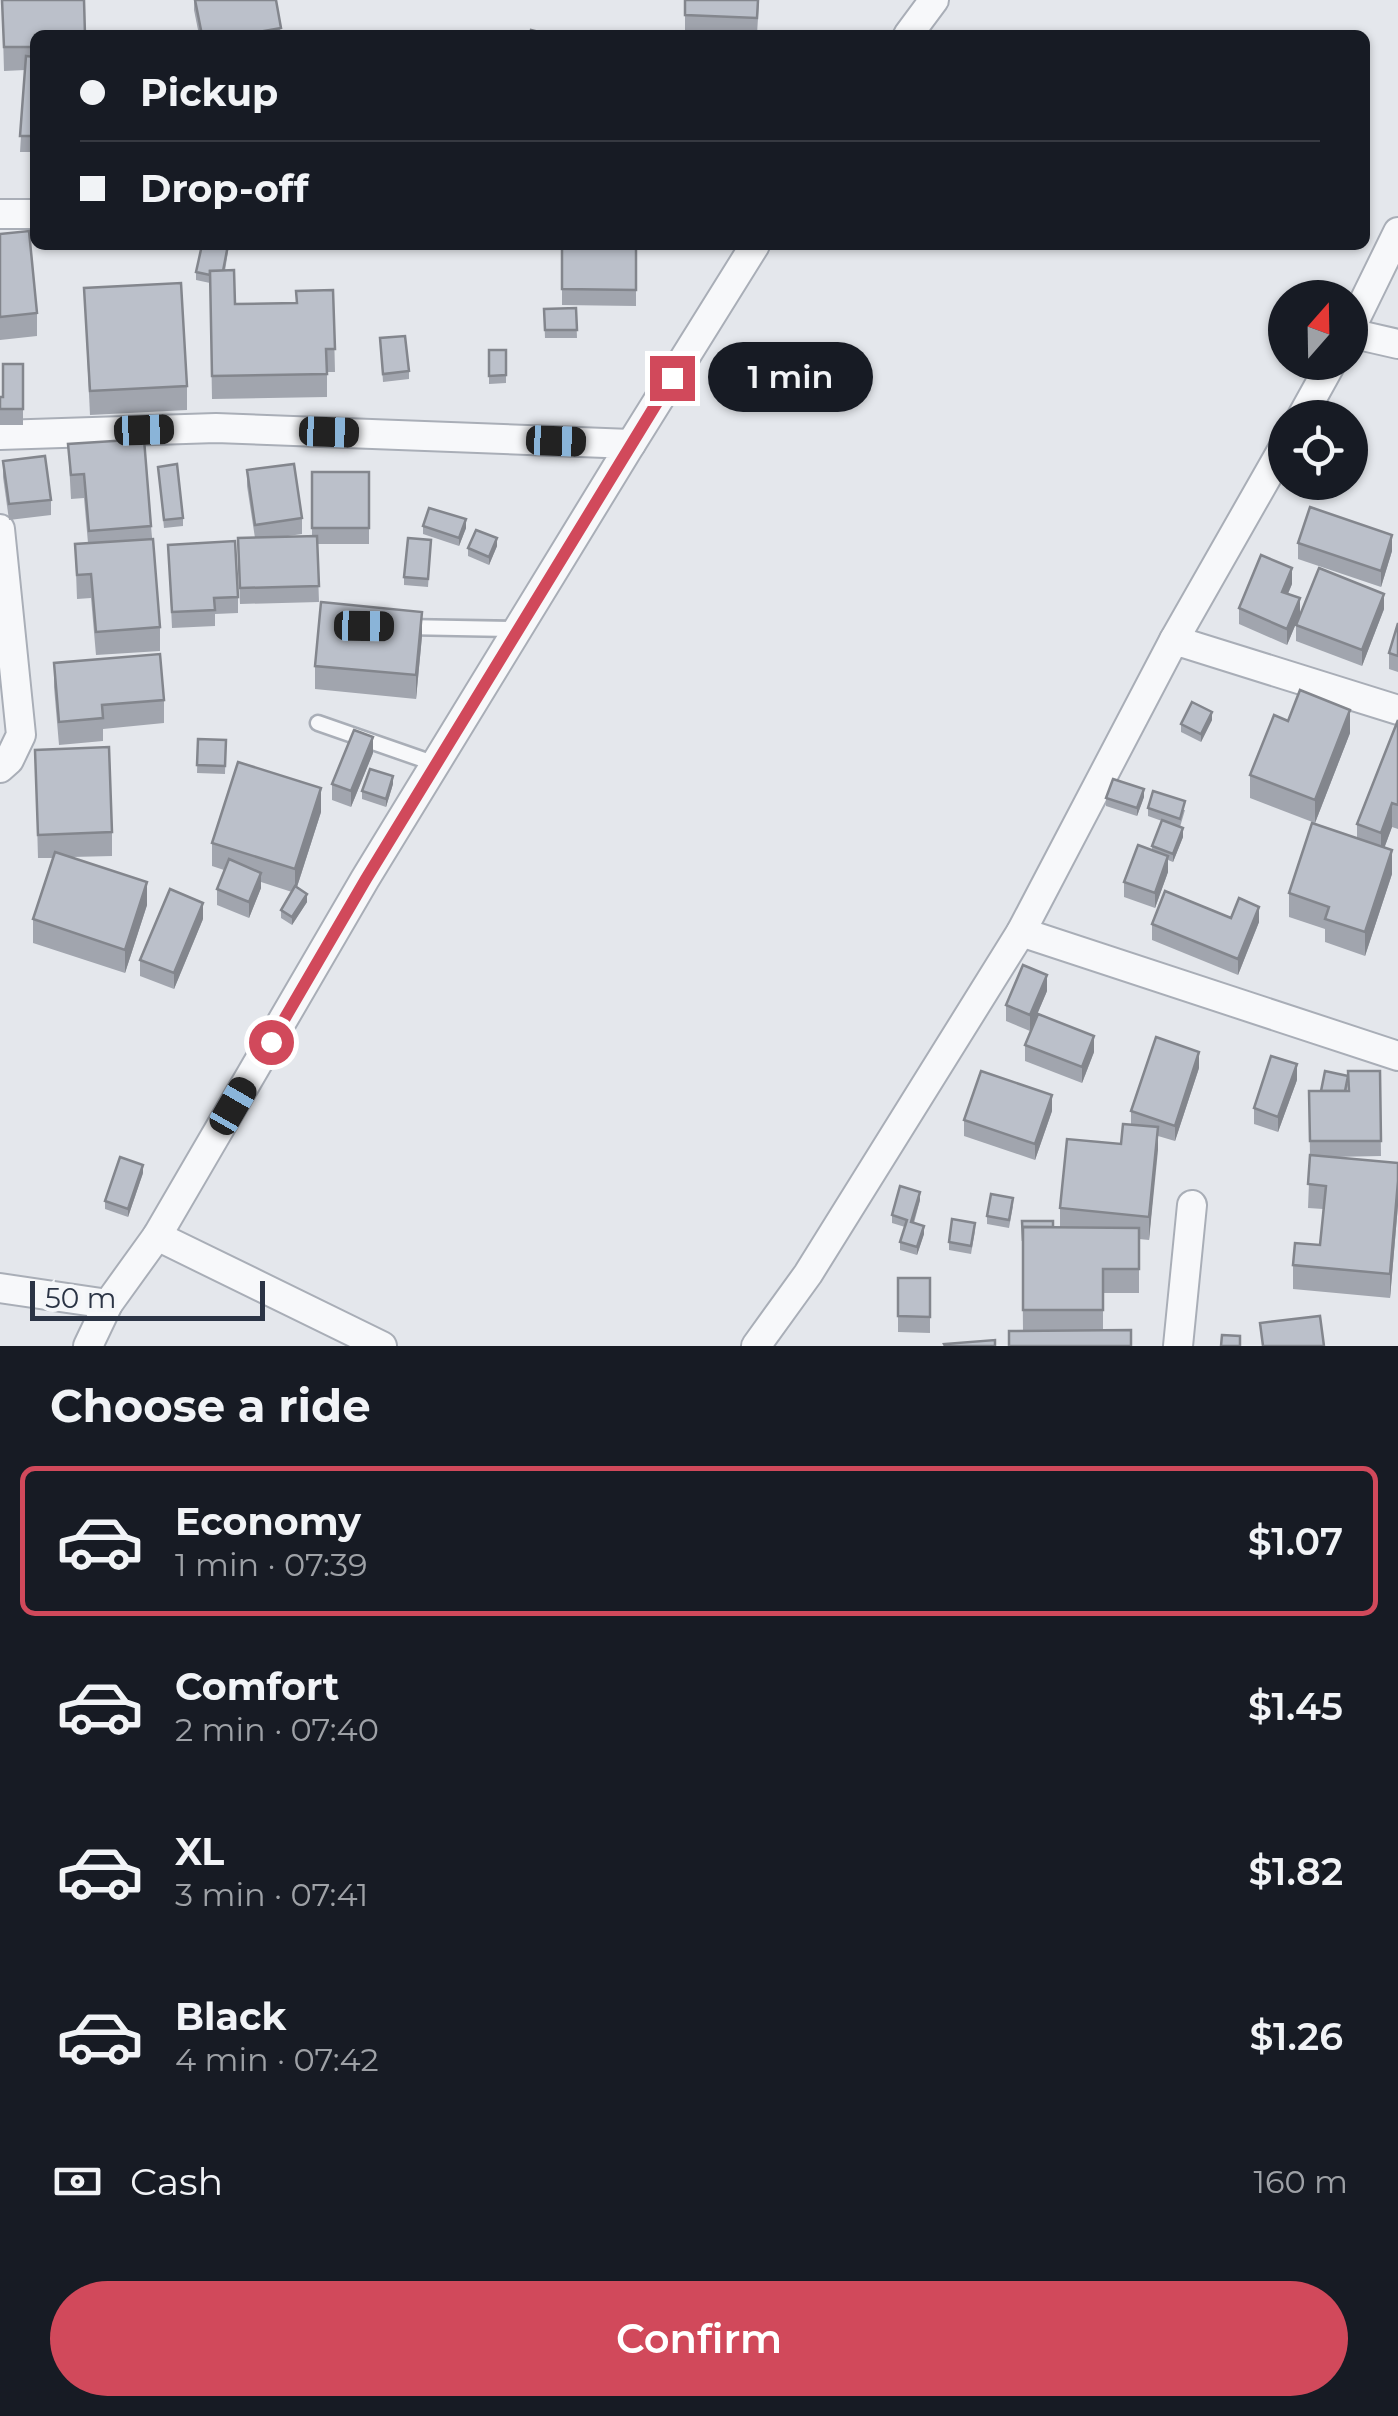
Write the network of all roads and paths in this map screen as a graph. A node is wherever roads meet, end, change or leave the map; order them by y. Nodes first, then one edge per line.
1 (934, 0) edge
2 (912, 30) edge
3 (0, 214) edge
4 (30, 214) edge
5 (1398, 232) edge
6 (752, 250) edge
7 (1368, 294) edge
8 (1368, 336) edge
9 (1398, 344) edge
10 (0, 435) edge
11 (631, 444) junction
12 (1268, 475) edge
13 (0, 528) edge
14 (383, 627) edge
15 (518, 630) junction
16 (1174, 640) junction
17 (1398, 710) edge
18 (318, 724) dead end
19 (436, 764) junction
20 (0, 768) edge
21 (1021, 932) junction
22 (1398, 1056) edge
23 (1192, 1204) dead end
24 (157, 1236) junction
25 (0, 1288) edge
26 (108, 1304) junction
27 (88, 1346) edge
28 (382, 1346) edge
29 (756, 1346) edge
30 (1178, 1346) edge

1 - 2 street
3 - 4 street
5 - 7 street
6 - 11 street
8 - 9 street
10 - 11 street
11 - 15 street
12 - 16 street
13 - 20 street
14 - 15 lane
15 - 19 street
16 - 17 street
16 - 21 street
18 - 19 lane
19 - 24 street
21 - 22 street
21 - 29 street
23 - 30 street
24 - 26 street
24 - 28 street
25 - 26 street
26 - 27 street

